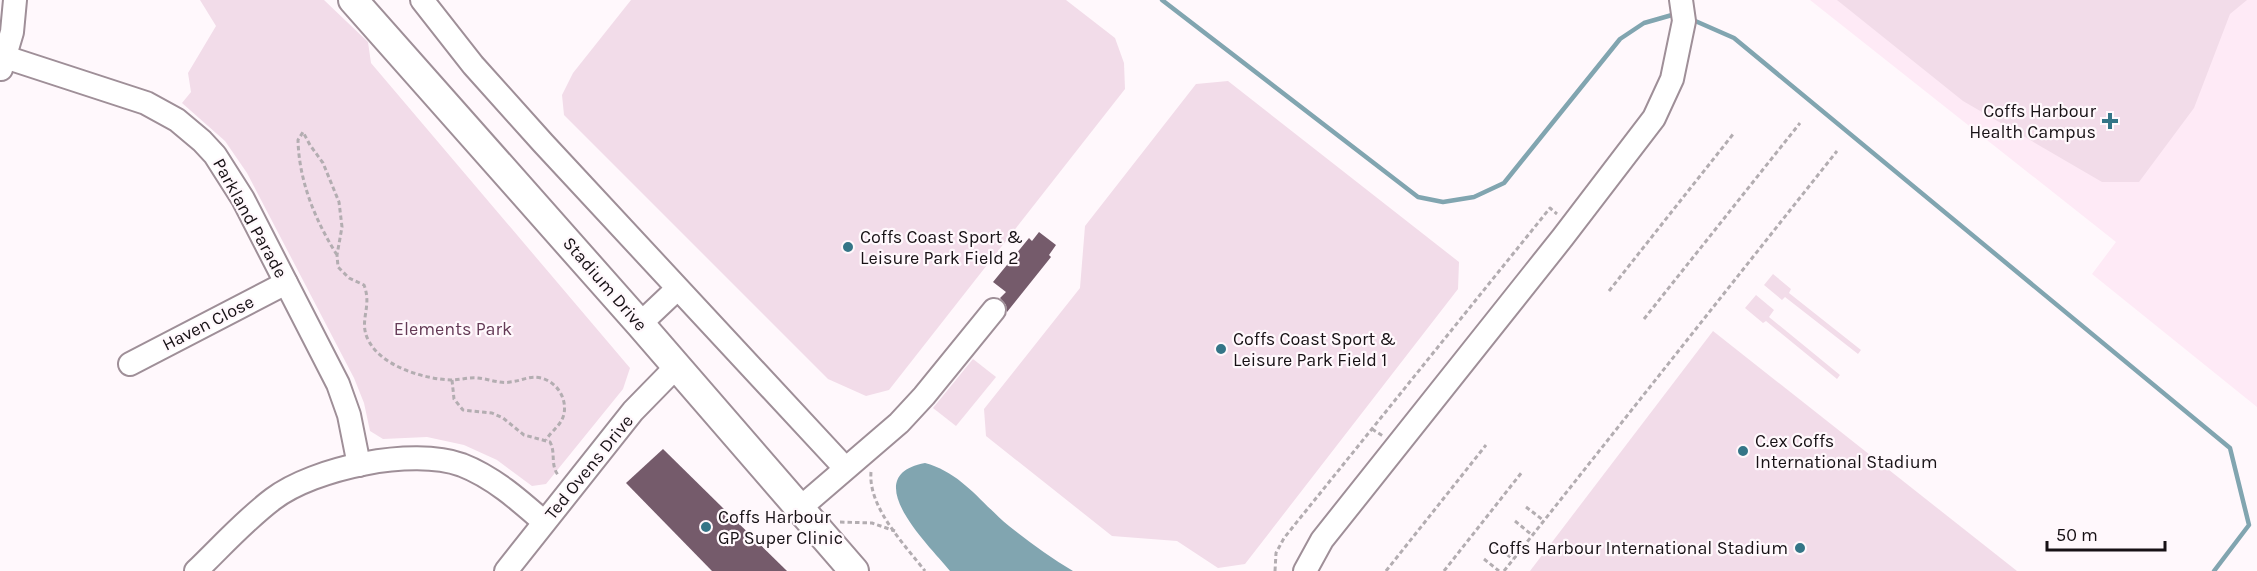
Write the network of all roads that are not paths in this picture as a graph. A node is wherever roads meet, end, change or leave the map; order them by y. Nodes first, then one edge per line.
1 (15, 0) edge
2 (353, 0) edge
3 (422, 0) edge
4 (1681, 0) edge
5 (3, 63) edge
6 (286, 283) junction
7 (677, 289) junction
8 (994, 310) dead end
9 (640, 324) junction
10 (130, 364) dead end
11 (676, 366) junction
12 (359, 465) junction
13 (845, 468) junction
14 (800, 508) junction
15 (544, 522) junction
16 (196, 571) edge
17 (506, 571) edge
18 (854, 571) edge
19 (1305, 571) edge

1 - 5 street
2 - 9 main road, Stadium Drive
3 - 7 street
4 - 19 street
5 - 6 street, Parkland Parade
6 - 10 street, Haven Close
6 - 12 street, Parkland Parade
7 - 9 street
7 - 13 street
8 - 13 street
9 - 11 main road, Stadium Drive
11 - 14 main road, Stadium Drive
11 - 15 street, Ted Ovens Drive
12 - 15 street
12 - 16 street
13 - 14 street
14 - 18 main road, Stadium Drive
15 - 17 street, Ted Ovens Drive

